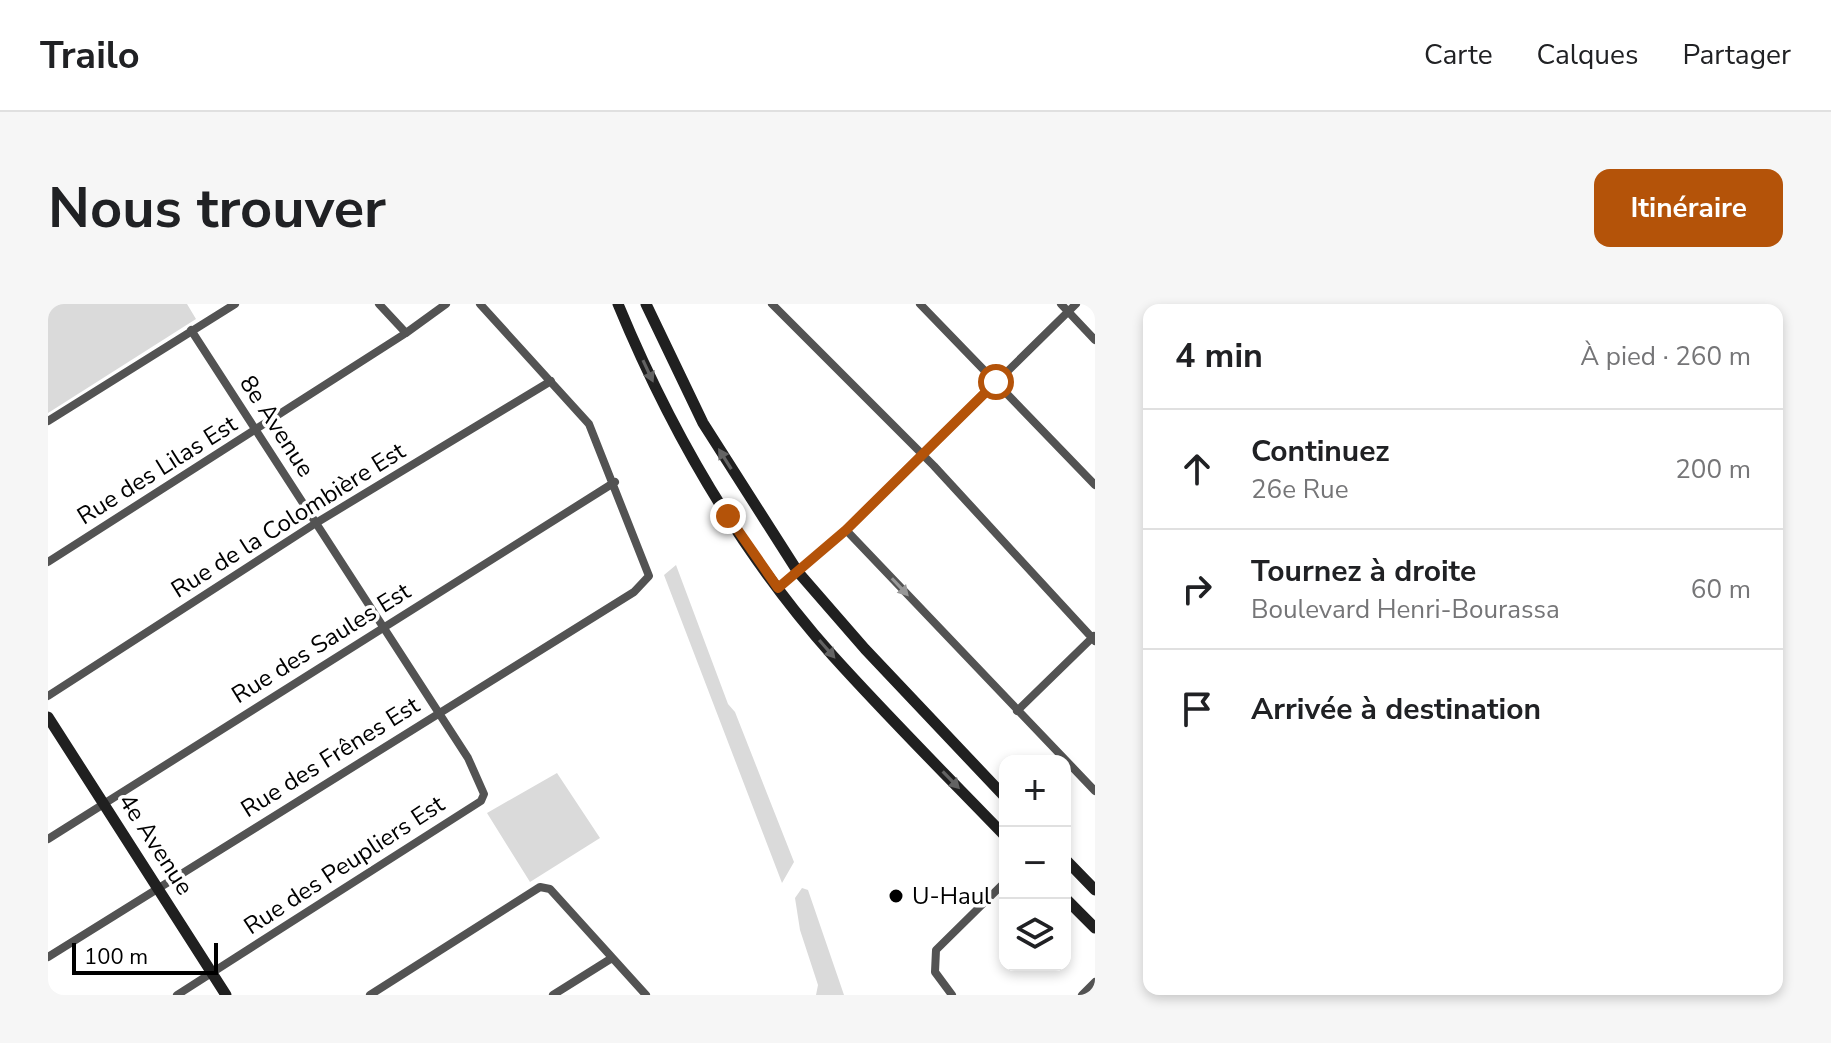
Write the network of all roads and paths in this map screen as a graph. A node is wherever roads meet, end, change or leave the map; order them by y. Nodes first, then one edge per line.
1 (235, 304) edge
2 (379, 304) edge
3 (446, 304) edge
4 (480, 304) edge
5 (618, 304) edge
6 (646, 304) edge
7 (772, 304) edge
8 (920, 304) edge
9 (1061, 304) edge
10 (1076, 304) edge
11 (1068, 312) junction
12 (191, 330) junction
13 (406, 333) junction
14 (1095, 340) edge
15 (551, 381) junction
16 (996, 382) junction
17 (48, 421) edge
18 (256, 430) junction
19 (922, 455) junction
20 (615, 482) junction
21 (1095, 485) edge
22 (316, 523) junction
23 (846, 530) junction
24 (48, 562) edge
25 (798, 572) junction
26 (778, 588) junction
27 (384, 627) junction
28 (1094, 638) edge
29 (48, 696) edge
30 (1017, 711) junction
31 (439, 713) junction
32 (48, 717) edge
33 (483, 788) joint
34 (999, 791) edge
35 (1095, 791) edge
36 (104, 804) junction
37 (999, 830) edge
38 (48, 839) edge
39 (1071, 865) edge
40 (157, 887) junction
41 (999, 888) edge
42 (1095, 890) edge
43 (1066, 899) edge
44 (1095, 928) edge
45 (48, 957) edge
46 (612, 958) junction
47 (212, 973) junction
48 (1095, 982) edge
49 (177, 995) edge
50 (226, 995) edge
51 (370, 995) edge
52 (553, 995) edge
53 (646, 995) edge
54 (952, 995) edge
55 (1082, 995) edge

1 - 12 street
2 - 13 street
3 - 13 street, Rue des Lilas Est
4 - 15 street
5 -> 26 main road
25 -> 6 main road
7 - 19 street
8 - 16 street
9 - 11 street
10 - 11 street
11 - 14 street
11 - 16 street
12 - 17 street
12 - 18 street, 8e Avenue
13 - 18 street, Rue des Lilas Est
15 - 20 street
15 - 22 street, Rue de la Colombière Est
16 - 19 street
16 - 21 street
18 - 22 street, 8e Avenue
18 - 24 street, Rue des Lilas Est
19 - 23 street
19 - 28 street
20 - 27 street, Rue des Saules Est
20 - 31 street, Rue des Frênes Est
22 - 27 street, 8e Avenue
22 - 29 street, Rue de la Colombière Est
23 - 25 street
23 -> 30 street
25 - 26 street
25 - 34 main road
26 -> 37 main road
27 - 31 street, 8e Avenue
27 - 36 street, Rue des Saules Est
28 - 30 street
30 - 35 street
31 - 33 street, 8e Avenue
31 - 40 street, Rue des Frênes Est
32 - 36 main road, 4e Avenue
33 - 47 street, Rue des Peupliers Est
36 - 38 street, Rue des Saules Est
36 - 40 main road, 4e Avenue
39 - 42 main road
40 - 45 street, Rue des Frênes Est
40 - 47 main road, 4e Avenue
41 - 54 street
43 - 44 main road
46 - 51 street
46 - 52 street
46 - 53 street
47 - 49 street, Rue des Peupliers Est
47 - 50 main road, 4e Avenue
48 - 55 street

